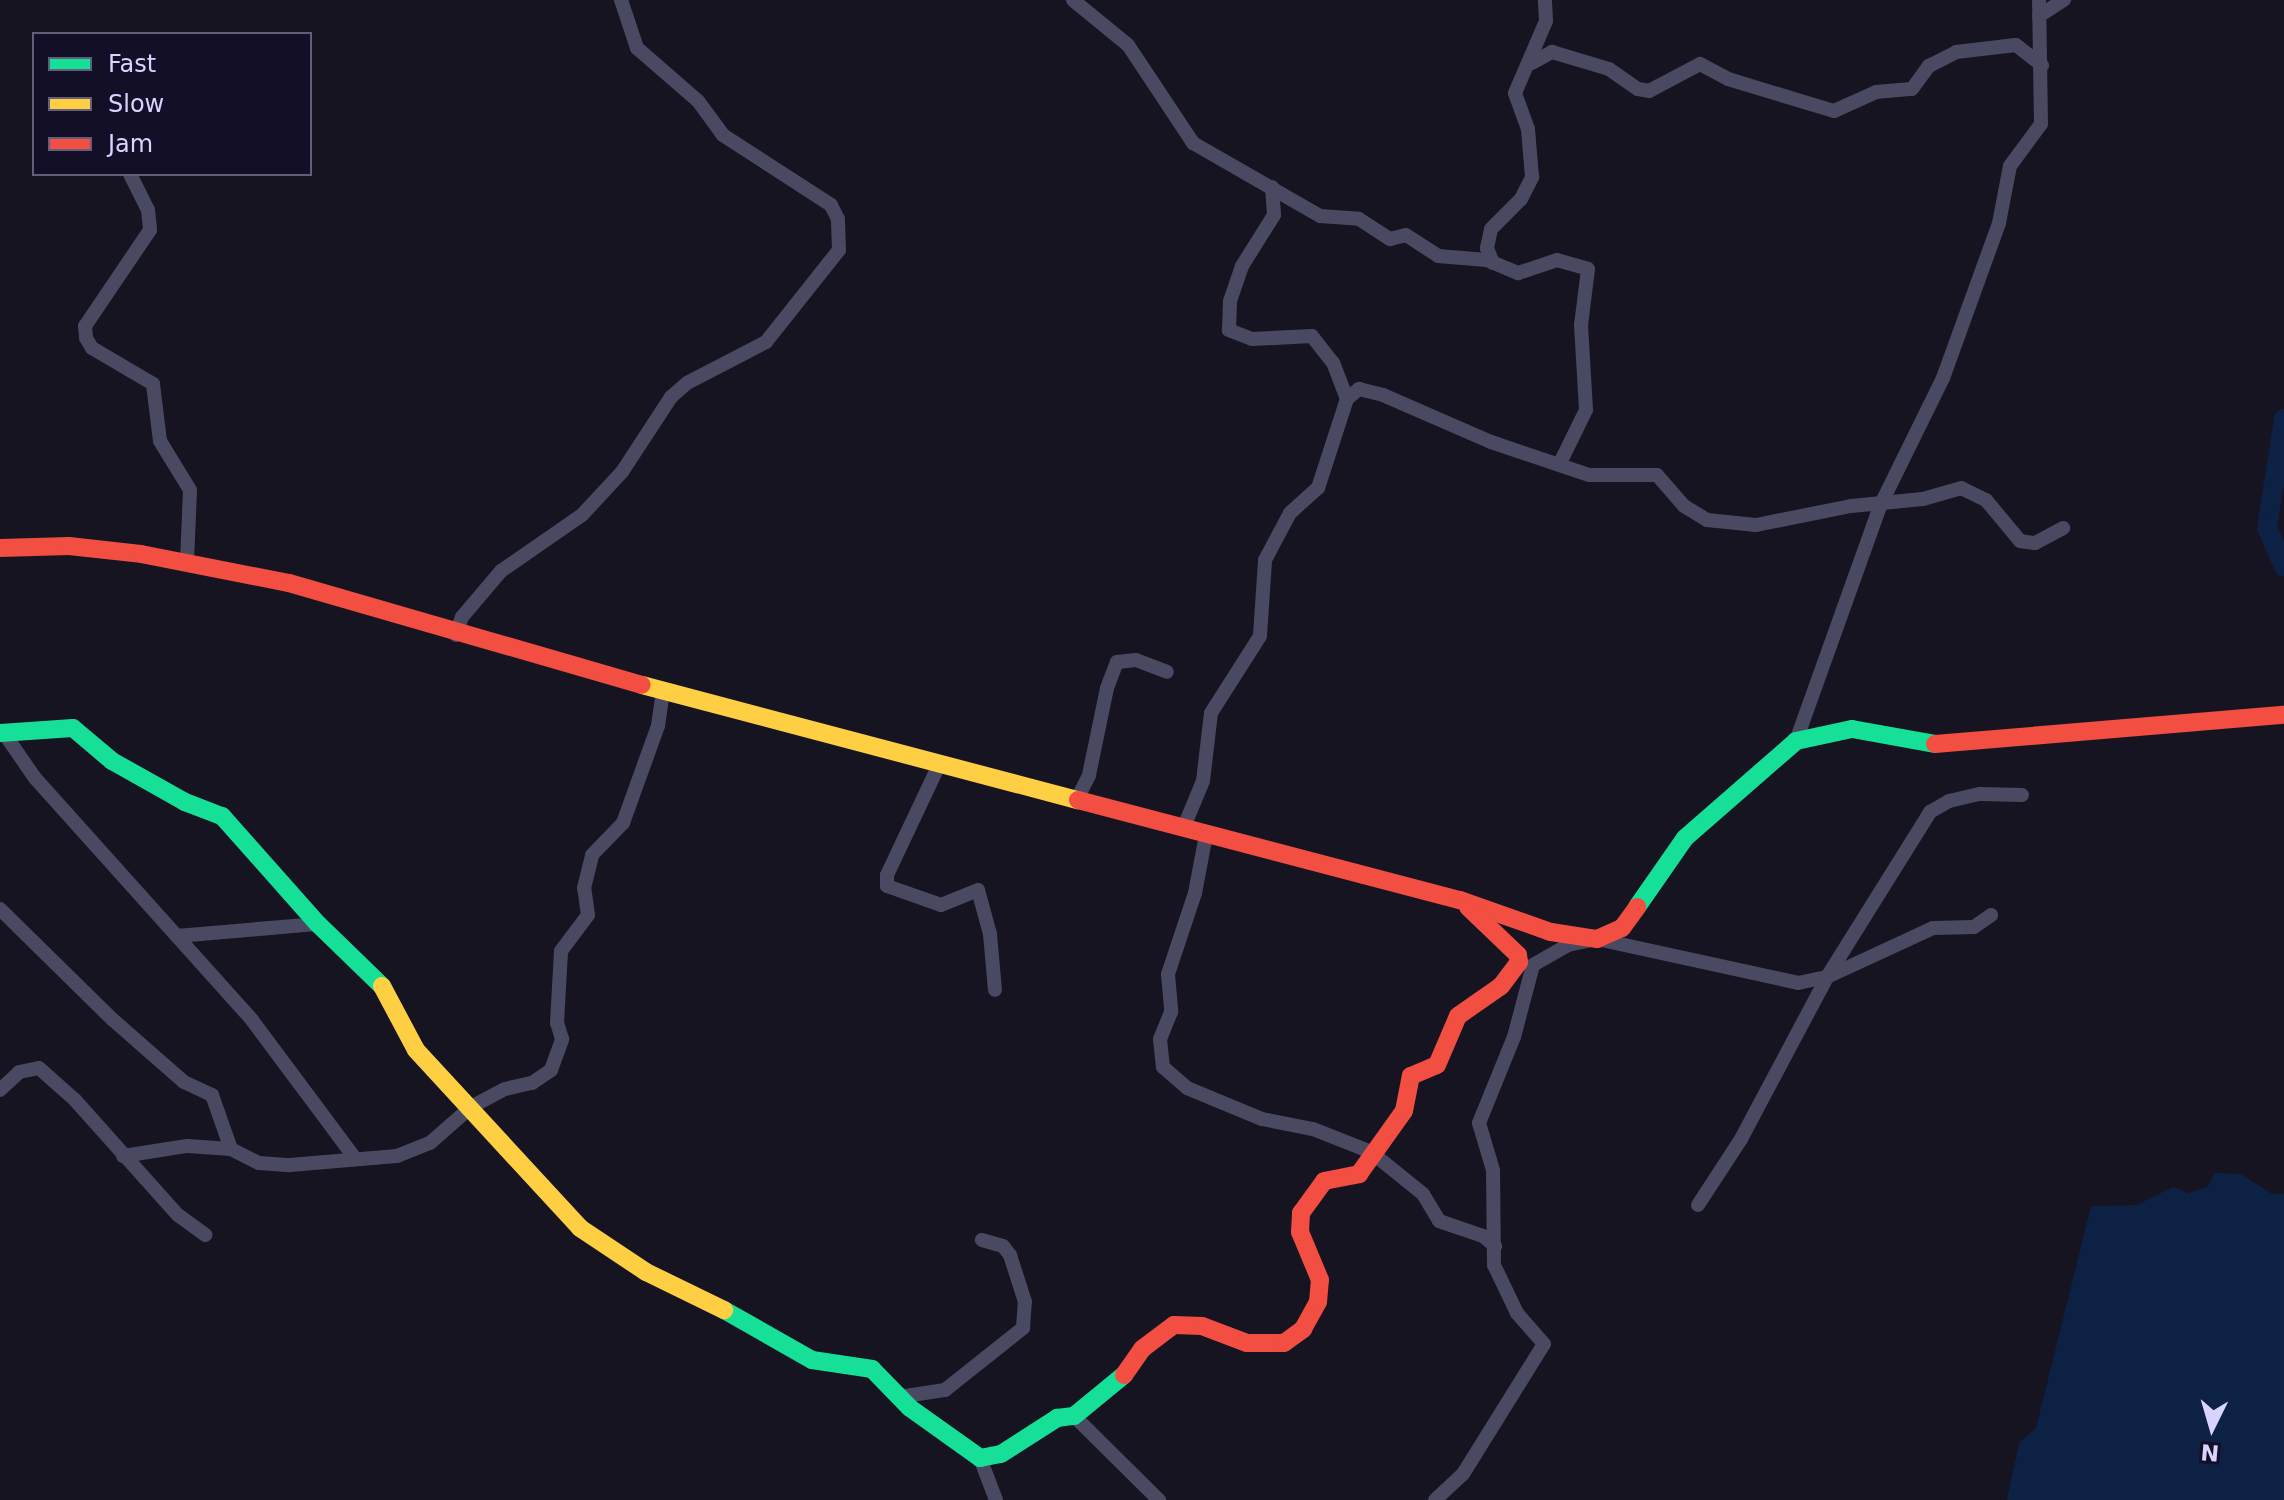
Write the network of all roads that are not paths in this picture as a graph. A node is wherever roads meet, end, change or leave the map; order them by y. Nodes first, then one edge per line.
1 (621, 0) edge
2 (1073, 0) edge
3 (1545, 0) edge
4 (2039, 0) edge
5 (2064, 0) edge
6 (2039, 16) junction
7 (1532, 63) junction
8 (2042, 65) junction
9 (131, 176) edge
10 (1272, 187) junction
11 (1493, 263) junction
12 (1347, 399) junction
13 (1559, 465) junction
14 (1881, 504) junction
15 (2063, 528) dead end
16 (0, 548) edge
17 (187, 562) junction
18 (456, 635) junction
19 (1167, 672) dead end
20 (663, 689) junction
21 (2284, 715) edge
22 (3, 735) edge
23 (1796, 741) junction
24 (939, 765) junction
25 (2022, 795) dead end
26 (1076, 801) junction
27 (1183, 829) junction
28 (1206, 835) junction
29 (1460, 900) junction
30 (0, 909) edge
31 (1991, 915) dead end
32 (318, 924) junction
33 (177, 936) junction
34 (1597, 939) junction
35 (1827, 977) junction
36 (1798, 983) junction
37 (995, 990) dead end
38 (1814, 1004) junction
39 (0, 1090) edge
40 (471, 1107) junction
41 (231, 1149) junction
42 (1371, 1152) junction
43 (123, 1156) junction
44 (354, 1157) junction
45 (1698, 1205) dead end
46 (206, 1235) dead end
47 (982, 1240) dead end
48 (1495, 1246) junction
49 (899, 1397) junction
50 (1074, 1416) junction
51 (980, 1458) junction
52 (996, 1500) edge
53 (1159, 1500) edge
54 (1435, 1500) edge

1 - 18 street
2 - 10 street
3 - 7 street
4 - 6 street
5 - 6 street
6 - 8 street
7 - 8 street
7 - 11 street
8 - 14 street
9 - 17 street
10 - 11 street
10 - 12 street
11 - 13 street
12 - 13 street
12 - 27 street
13 - 14 street
14 - 15 street
14 - 23 street
16 - 17 street
17 - 18 street
18 - 20 street
19 - 26 street
20 - 24 street
20 - 40 street
21 - 23 street
22 - 32 street
22 - 33 street
23 - 34 street
24 - 26 street
24 - 37 street
25 - 35 street
26 - 27 street
27 - 28 street
28 - 29 street
28 - 42 street
29 - 34 street
29 - 42 street
30 - 41 street
31 - 35 street
32 - 33 street
32 - 40 street
33 - 44 street
34 - 36 street
34 - 48 street
35 - 36 street
35 - 38 street
36 - 38 street
38 - 45 street
39 - 43 street
40 - 44 street
40 - 49 street
41 - 43 street
41 - 44 street
42 - 48 street
42 - 50 street
43 - 46 street
47 - 49 street
48 - 54 street
49 - 51 street
50 - 51 street
50 - 53 street
51 - 52 street

